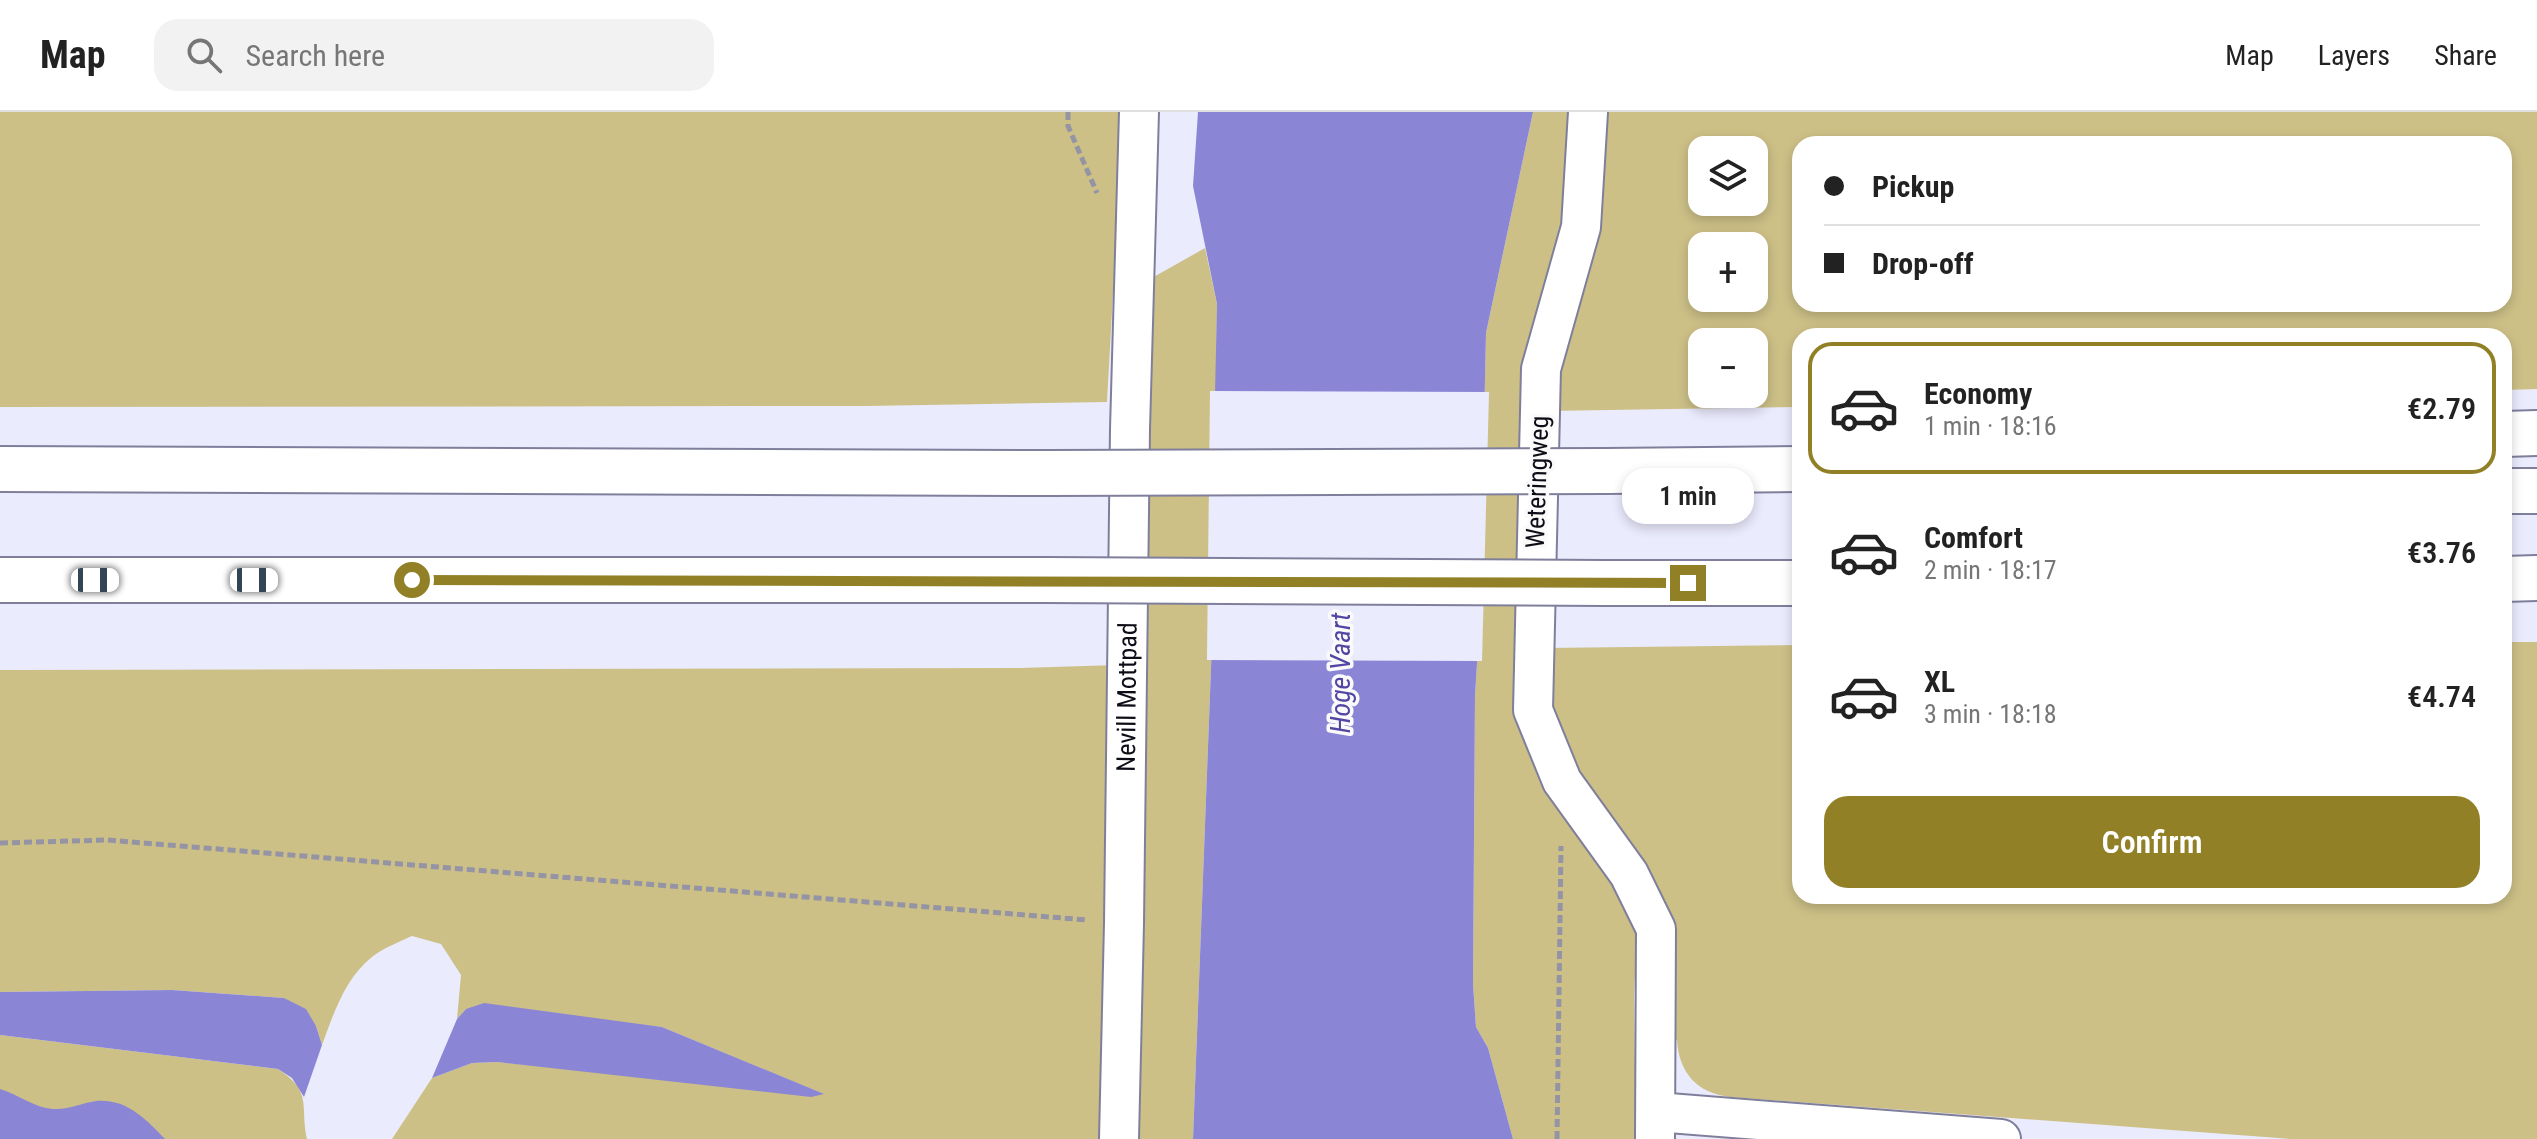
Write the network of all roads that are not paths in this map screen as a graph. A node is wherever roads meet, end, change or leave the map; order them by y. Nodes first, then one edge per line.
1 (1139, 112) edge
2 (1588, 112) edge
3 (2537, 433) edge
4 (2512, 434) edge
5 (0, 469) edge
6 (1792, 469) edge
7 (2512, 491) edge
8 (2537, 491) edge
9 (2537, 578) edge
10 (2512, 579) edge
11 (0, 580) edge
12 (1792, 583) edge
13 (1656, 1126) edge
14 (1119, 1139) edge
15 (2001, 1139) edge

1 - 14 street, Nevill Mottpad
2 - 13 street, Weteringweg
3 - 4 highway
5 - 6 highway, bridge
7 - 8 highway
9 - 10 highway
11 - 12 highway, bridge
13 - 15 street

